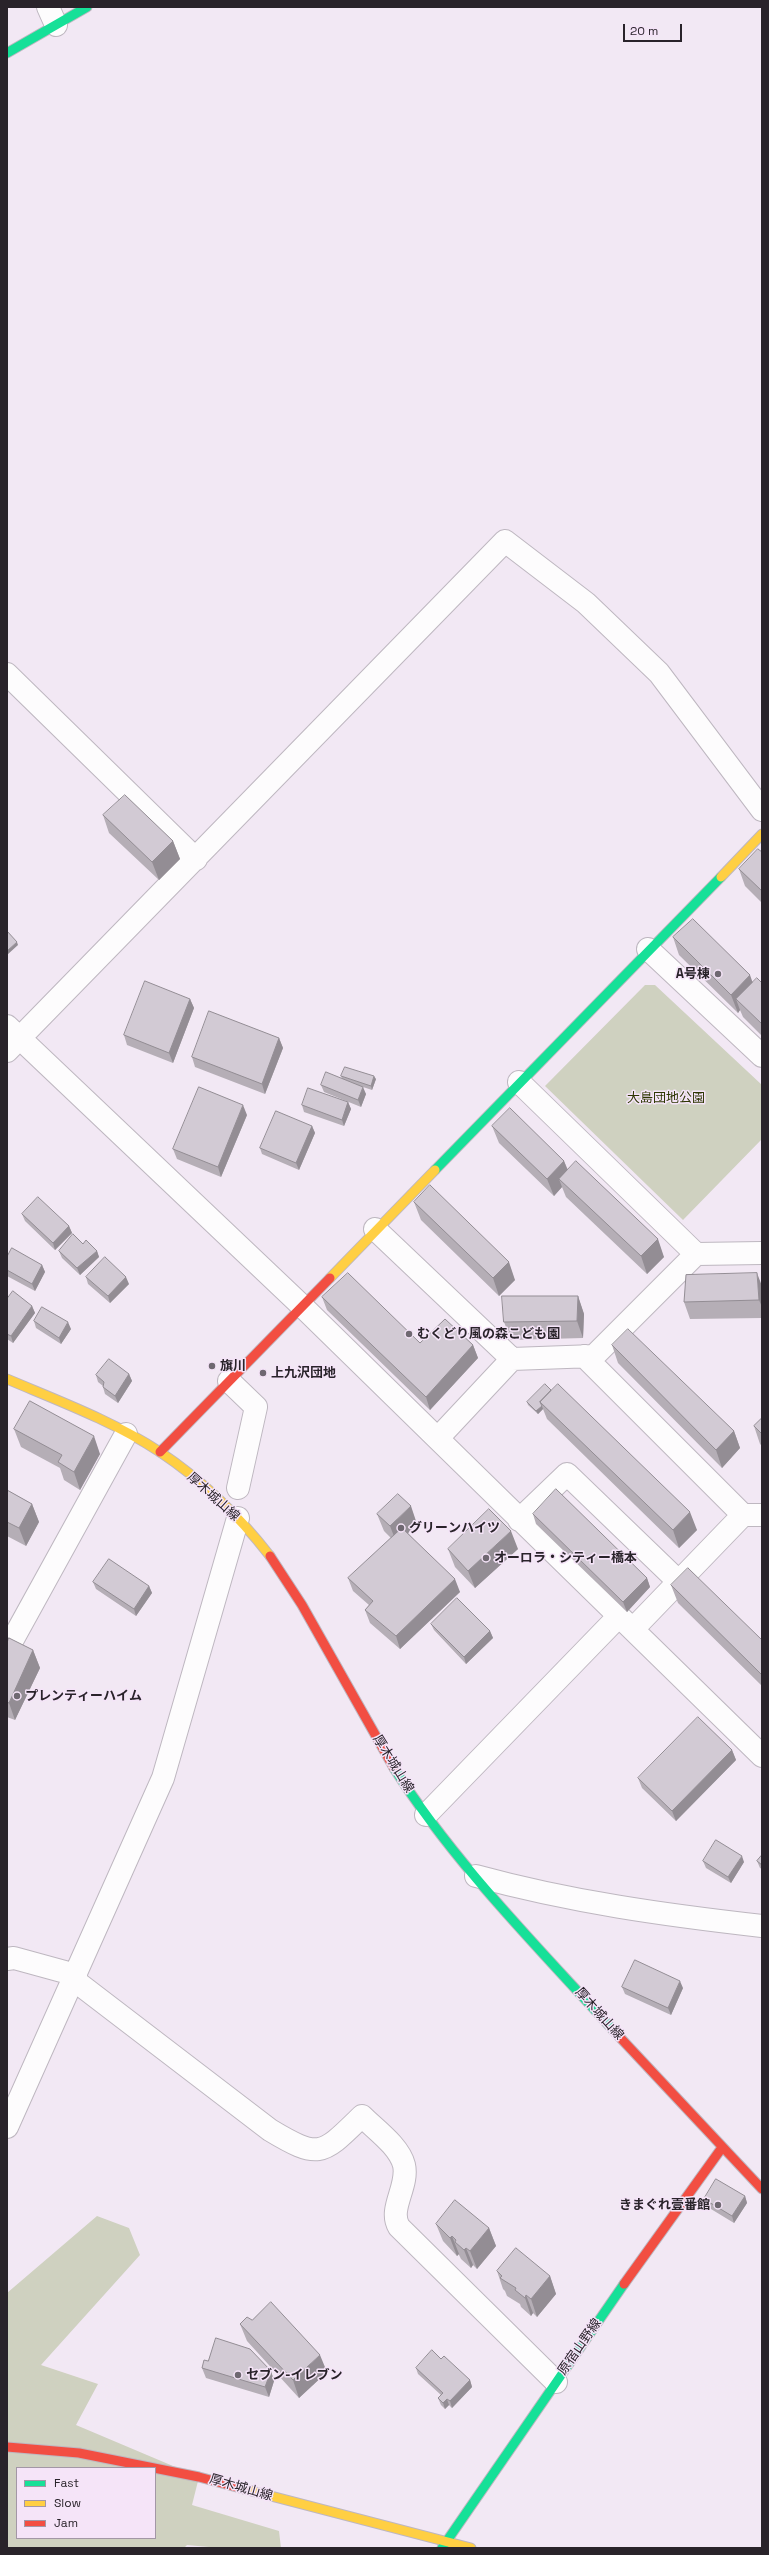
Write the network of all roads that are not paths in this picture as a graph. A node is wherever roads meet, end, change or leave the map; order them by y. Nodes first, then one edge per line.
1 (87, 7) edge
2 (52, 16) edge
3 (7, 53) edge
4 (7, 674) edge
5 (762, 810) edge
6 (762, 834) edge
7 (196, 859) junction
8 (648, 949) junction
9 (11, 1039) edge
10 (762, 1056) edge
11 (519, 1082) junction
12 (375, 1229) junction
13 (762, 1253) edge
14 (696, 1254) junction
15 (302, 1306) junction
16 (584, 1356) junction
17 (512, 1358) junction
18 (7, 1379) edge
19 (229, 1381) junction
20 (126, 1434) junction
21 (438, 1438) junction
22 (160, 1452) junction
23 (238, 1488) dead end
24 (753, 1515) edge
25 (238, 1518) junction
26 (519, 1520) junction
27 (678, 1581) junction
28 (626, 1623) junction
29 (7, 1650) edge
30 (762, 1756) edge
31 (426, 1814) junction
32 (476, 1876) junction
33 (762, 1926) edge
34 (7, 1959) edge
35 (75, 1978) junction
36 (7, 2127) edge
37 (722, 2149) junction
38 (762, 2189) edge
39 (556, 2382) junction
40 (7, 2447) edge
41 (153, 2467) edge
42 (156, 2468) edge
43 (444, 2545) edge
44 (471, 2548) edge

1 - 2 main road
2 - 3 main road
4 - 7 street
5 - 7 street
6 - 8 main road
7 - 9 street
8 - 10 street
8 - 11 main road
9 - 15 street
11 - 12 main road
11 - 14 street
12 - 15 main road
12 - 17 street
13 - 14 street
14 - 16 street
15 - 19 main road
15 - 21 street
16 - 17 street
16 - 24 street
17 - 21 street
18 - 20 main road, 厚木城山線
19 - 22 main road
19 - 23 street
20 - 22 main road, 厚木城山線
20 - 29 street
21 - 26 street
22 - 25 main road, 厚木城山線
24 - 27 street
25 - 31 main road, 厚木城山線
25 - 35 street
26 - 27 street
26 - 28 street
27 - 28 street
28 - 30 street
28 - 31 street
31 - 32 main road, 厚木城山線
32 - 33 street
32 - 37 main road, 厚木城山線
34 - 35 street
35 - 36 street
35 - 39 street
37 - 38 main road, 厚木城山線
37 - 39 main road, 原宿山野線
39 - 43 main road, 原宿山野線
40 - 41 main road, 厚木城山線
42 - 43 main road, 厚木城山線
43 - 44 main road, 厚木城山線

